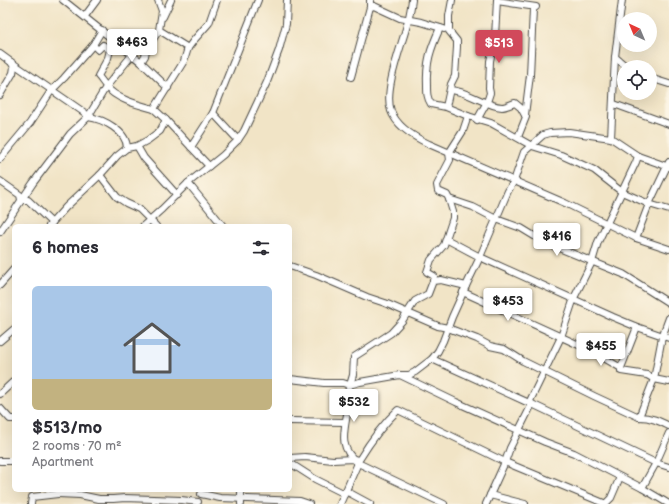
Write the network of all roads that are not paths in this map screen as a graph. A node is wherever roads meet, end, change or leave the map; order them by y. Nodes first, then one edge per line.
1 (63, 0) edge
2 (96, 0) edge
3 (158, 0) edge
4 (171, 0) edge
5 (217, 0) edge
6 (258, 0) edge
7 (287, 0) edge
8 (370, 0) edge
9 (412, 0) edge
10 (452, 0) edge
11 (497, 0) edge
12 (535, 0) edge
13 (622, 0) edge
14 (370, 7) junction
15 (536, 7) junction
16 (85, 16) junction
17 (409, 20) junction
18 (161, 22) junction
19 (440, 28) junction
20 (102, 30) junction
21 (159, 30) junction
22 (449, 30) junction
23 (93, 45) junction
24 (188, 48) junction
25 (0, 54) edge
26 (132, 55) junction
27 (616, 57) junction
28 (619, 60) edge
29 (10, 62) junction
30 (141, 62) junction
31 (351, 78) dead end
32 (657, 80) edge
33 (669, 84) edge
34 (106, 87) junction
35 (168, 88) junction
36 (450, 90) junction
37 (51, 91) junction
38 (0, 95) edge
39 (487, 102) junction
40 (614, 104) junction
41 (446, 107) junction
42 (154, 109) junction
43 (213, 113) junction
44 (525, 115) junction
45 (468, 116) junction
46 (88, 117) junction
47 (166, 120) junction
48 (477, 120) junction
49 (669, 124) edge
50 (518, 138) junction
51 (611, 138) junction
52 (238, 140) junction
53 (137, 146) junction
54 (532, 146) junction
55 (191, 147) junction
56 (127, 148) junction
57 (448, 153) junction
58 (638, 156) junction
59 (0, 159) edge
60 (209, 166) junction
61 (668, 166) edge
62 (100, 175) junction
63 (0, 181) edge
64 (514, 181) junction
65 (188, 183) junction
66 (622, 192) junction
67 (177, 195) junction
68 (449, 199) junction
69 (21, 200) junction
70 (649, 204) junction
71 (669, 210) edge
72 (496, 219) junction
73 (150, 220) junction
74 (51, 224) edge
75 (145, 224) edge
76 (154, 224) edge
77 (221, 224) edge
78 (608, 224) junction
79 (0, 232) edge
80 (446, 238) junction
81 (636, 238) junction
82 (669, 249) edge
83 (480, 257) junction
84 (592, 262) junction
85 (292, 267) edge
86 (12, 271) edge
87 (433, 281) junction
88 (0, 285) edge
89 (464, 289) junction
90 (574, 298) junction
91 (669, 303) edge
92 (407, 312) junction
93 (669, 318) edge
94 (637, 327) junction
95 (448, 328) junction
96 (12, 331) edge
97 (561, 337) junction
98 (666, 337) edge
99 (0, 341) edge
100 (432, 359) junction
101 (621, 368) junction
102 (544, 371) junction
103 (400, 375) junction
104 (292, 379) edge
105 (654, 379) junction
106 (669, 382) edge
107 (12, 383) edge
108 (349, 385) junction
109 (0, 394) edge
110 (531, 404) junction
111 (0, 408) edge
112 (639, 417) junction
113 (12, 419) edge
114 (292, 421) edge
115 (345, 422) junction
116 (669, 426) edge
117 (519, 431) junction
118 (669, 433) edge
119 (292, 458) edge
120 (352, 458) junction
121 (0, 461) edge
122 (12, 461) edge
123 (505, 462) junction
124 (656, 462) junction
125 (358, 463) junction
126 (292, 464) edge
127 (669, 467) edge
128 (620, 477) junction
129 (642, 488) junction
130 (33, 492) edge
131 (59, 492) edge
132 (345, 493) junction
133 (201, 494) dead end
134 (490, 495) junction
135 (32, 497) junction
136 (241, 501) edge
137 (198, 502) dead end
138 (32, 504) edge
139 (308, 504) edge
140 (340, 504) edge
141 (370, 504) edge
142 (444, 504) edge
143 (486, 504) edge
144 (525, 504) edge
145 (606, 504) edge
146 (669, 504) edge

1 - 16 street
2 - 16 street
3 - 18 street
4 - 18 street
5 - 24 street
6 - 43 street
7 - 52 street
8 - 14 street
9 - 17 street
10 - 22 street
11 - 15 street
11 - 39 street
12 - 15 street
13 - 27 street
14 - 17 street
14 - 31 street
15 - 44 street
16 - 20 street
17 - 19 street
17 - 57 street
18 - 21 street
19 - 22 street
19 - 41 street
20 - 23 street
20 - 26 street
21 - 24 street
21 - 30 street
22 - 36 street
23 - 34 street
23 - 37 street
24 - 35 street
25 - 29 street
26 - 30 street
26 - 34 street
27 - 28 street
27 - 40 street
29 - 37 street
29 - 38 street
30 - 35 street
32 - 33 street
34 - 42 street
34 - 46 street
35 - 42 street
36 - 39 street
36 - 41 street
37 - 46 street
37 - 59 street
39 - 44 street
39 - 48 street
40 - 49 street
40 - 51 street
41 - 45 street
42 - 47 street
43 - 52 street
43 - 55 street
44 - 50 street
45 - 48 street
45 - 57 street
46 - 56 street
46 - 69 street
47 - 53 street
47 - 55 street
48 - 50 street
50 - 54 street
51 - 54 street
51 - 58 street
52 - 60 street
53 - 56 street
53 - 67 street
54 - 64 street
54 - 66 street
55 - 60 street
56 - 62 street
57 - 64 street
57 - 68 street
58 - 61 street
58 - 66 street
60 - 65 street
61 - 70 street
62 - 73 street
62 - 74 street
63 - 69 street
64 - 72 street
64 - 78 street
65 - 67 street
65 - 77 street
66 - 70 street
66 - 78 street
67 - 73 street
68 - 72 street
68 - 80 street
69 - 74 street
69 - 79 street
70 - 71 street
70 - 81 street
72 - 83 street
72 - 84 street
73 - 75 street
73 - 76 street
78 - 81 street
78 - 84 street
80 - 83 street
80 - 87 street
81 - 82 street
83 - 89 street
83 - 90 street
84 - 90 street
84 - 91 street
85 - 92 street
86 - 88 street
87 - 89 street
87 - 92 street
89 - 95 street
89 - 97 street
90 - 94 street
90 - 97 street
92 - 95 street
92 - 108 street
93 - 98 street
94 - 98 street
94 - 101 street
95 - 100 street
95 - 102 street
96 - 99 street
97 - 101 street
97 - 102 street
98 - 105 street
100 - 103 street
100 - 110 street
101 - 105 street
102 - 110 street
102 - 112 street
103 - 108 street
103 - 117 street
104 - 108 street
105 - 106 street
105 - 112 street
107 - 109 street
108 - 115 street
110 - 117 street
110 - 124 street
111 - 113 street
112 - 116 street
114 - 115 street
115 - 120 street
117 - 123 street
117 - 128 street
118 - 124 street
119 - 120 street
120 - 123 street
120 - 125 street
121 - 122 street
123 - 134 street
123 - 145 street
124 - 127 street
124 - 129 street
125 - 132 street
125 - 142 street
126 - 132 street
128 - 129 street
128 - 145 street
129 - 146 street
130 - 135 street
131 - 135 street
131 - 137 street
132 - 140 street
132 - 141 street
133 - 136 street
134 - 143 street
134 - 144 street
135 - 138 street
136 - 139 street

